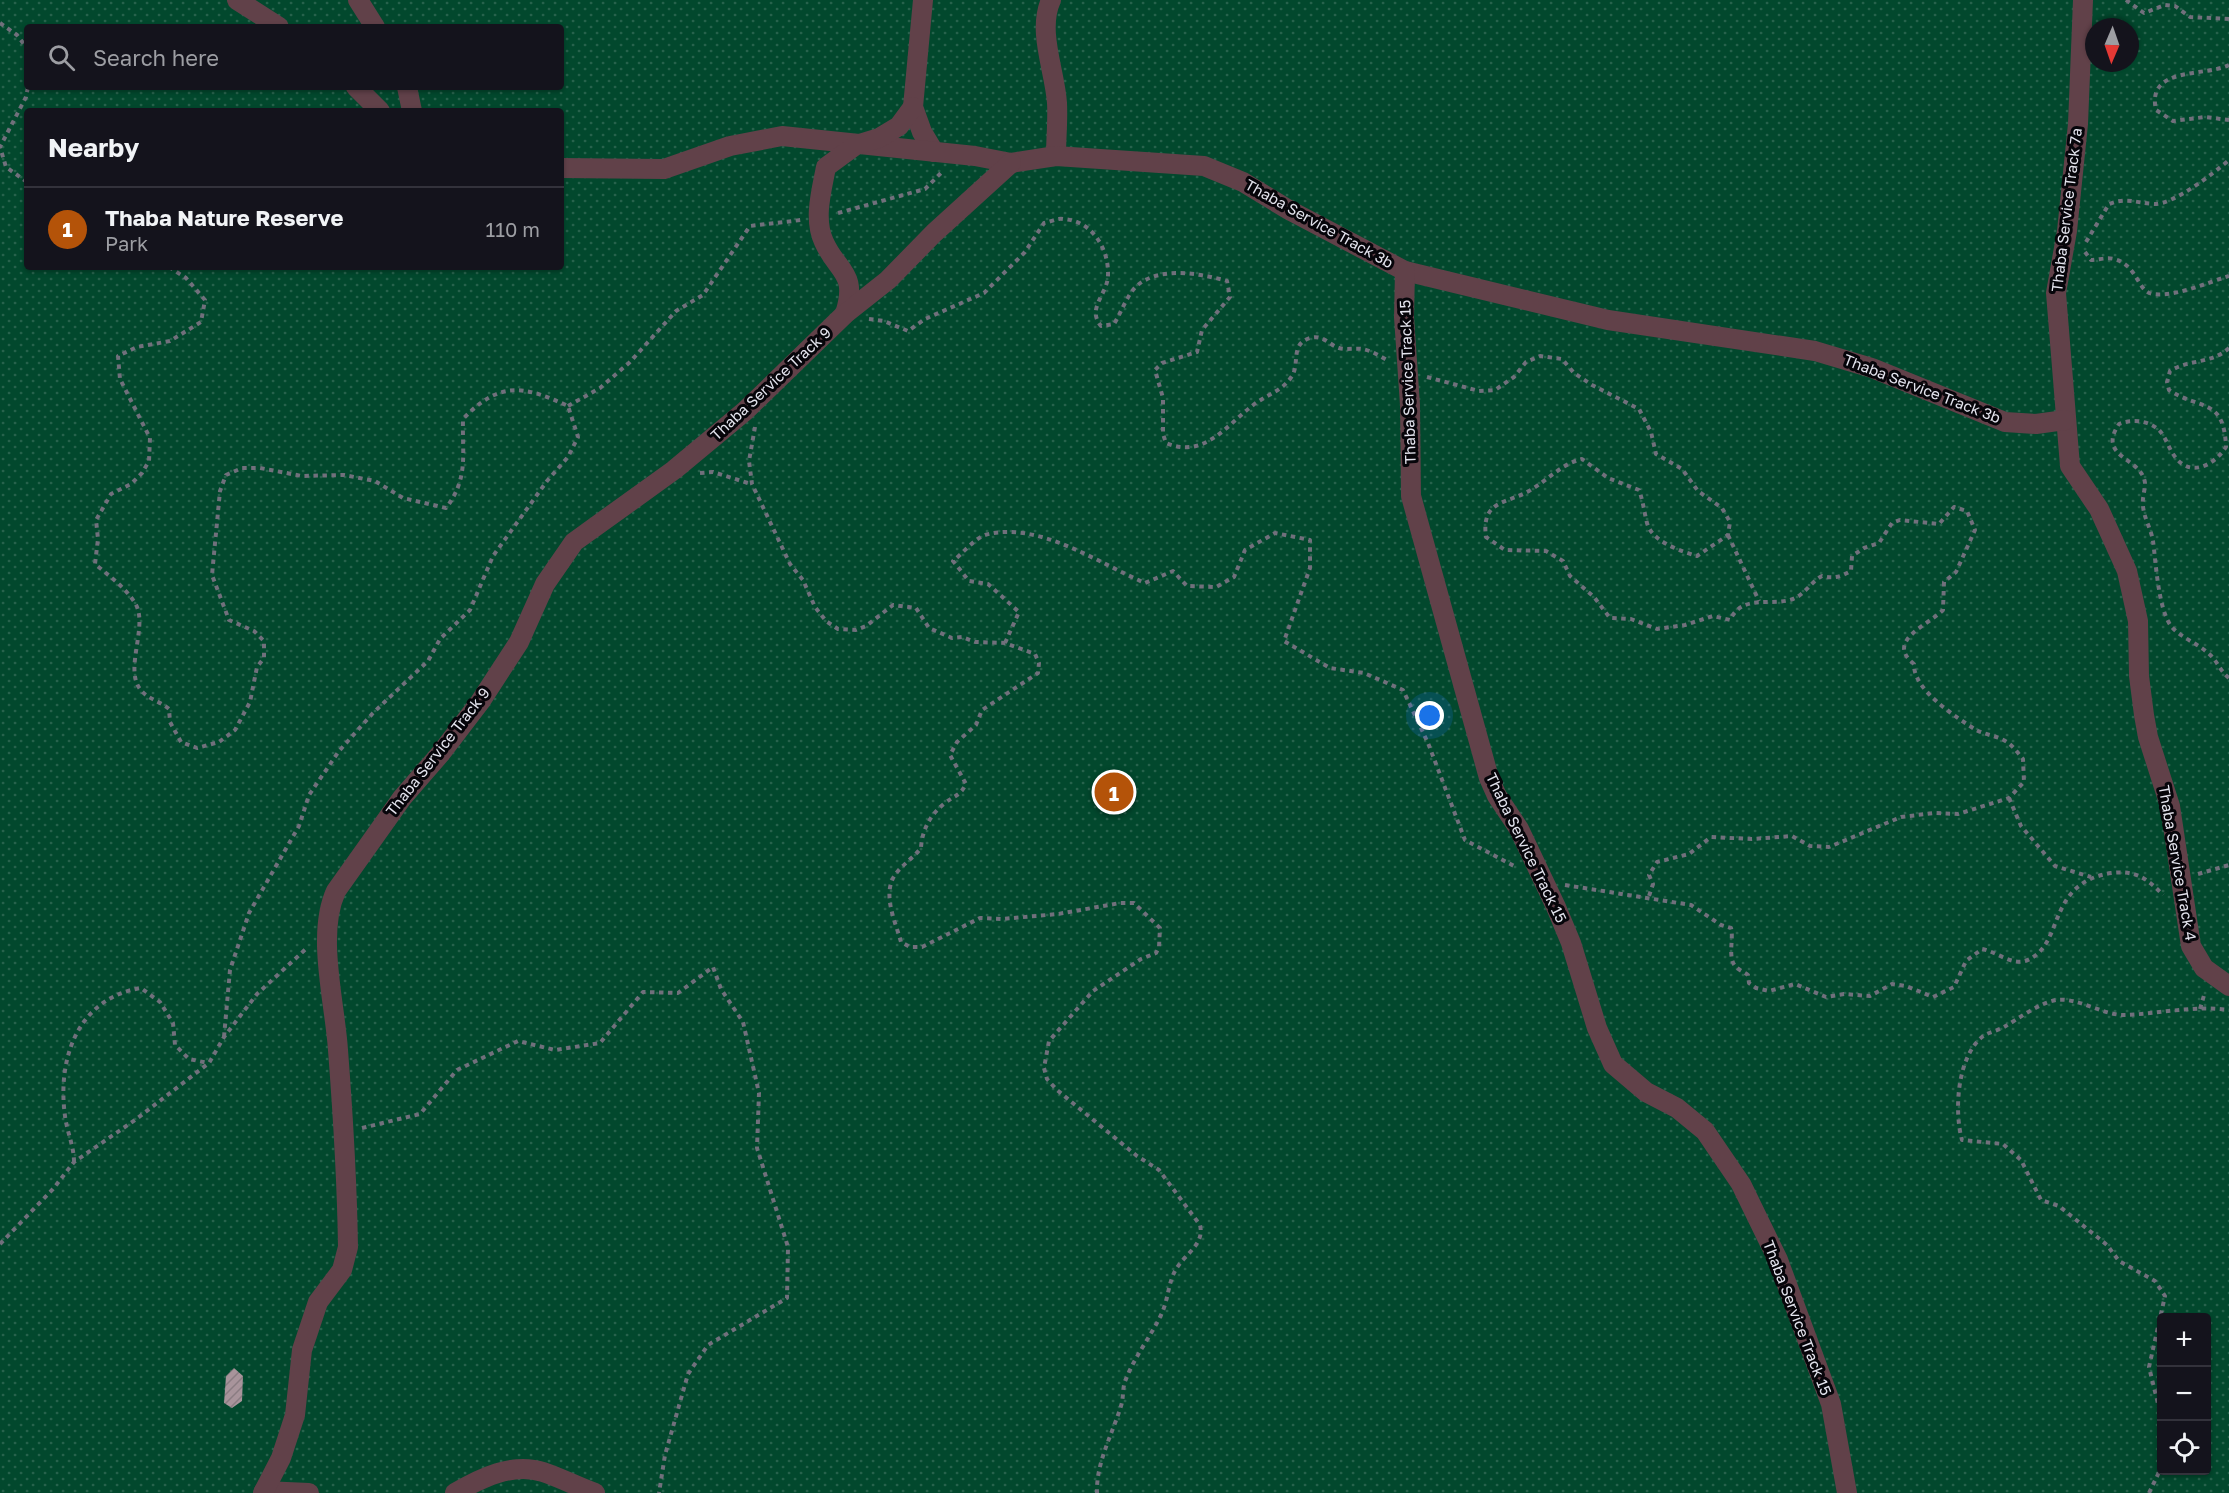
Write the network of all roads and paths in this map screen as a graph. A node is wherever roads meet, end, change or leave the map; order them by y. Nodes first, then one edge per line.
1 (237, 0) edge
2 (358, 0) edge
3 (923, 0) edge
4 (1051, 0) edge
5 (2083, 0) edge
6 (2126, 0) edge
7 (2229, 19) edge
8 (0, 23) edge
9 (274, 24) edge
10 (373, 24) edge
11 (24, 44) edge
12 (2229, 65) edge
13 (27, 90) edge
14 (359, 90) edge
15 (408, 90) edge
16 (913, 107) junction
17 (377, 108) edge
18 (411, 108) edge
19 (2229, 120) edge
20 (856, 145) junction
21 (934, 152) junction
22 (959, 155) junction
23 (1056, 156) junction
24 (2229, 160) edge
25 (1011, 163) junction
26 (564, 168) edge
27 (24, 180) edge
28 (820, 218) junction
29 (174, 270) edge
30 (1405, 271) junction
31 (2229, 276) edge
32 (845, 314) junction
33 (2229, 348) edge
34 (1407, 371) junction
35 (758, 400) junction
36 (568, 406) junction
37 (2065, 420) junction
38 (697, 473) dead end
39 (752, 484) junction
40 (1728, 535) junction
41 (1759, 601) junction
42 (1005, 643) junction
43 (2229, 678) edge
44 (2009, 798) junction
45 (2091, 877) junction
46 (1543, 882) junction
47 (1647, 899) junction
48 (328, 916) junction
49 (2185, 920) junction
50 (2229, 986) edge
51 (2229, 1010) edge
52 (224, 1037) junction
53 (209, 1063) junction
54 (342, 1129) junction
55 (74, 1162) junction
56 (0, 1244) edge
57 (2157, 1400) edge
58 (2158, 1475) edge
59 (263, 1492) edge
60 (309, 1493) edge
61 (455, 1493) edge
62 (595, 1493) edge
63 (659, 1493) edge
64 (1097, 1493) edge
65 (1846, 1493) edge
66 (2150, 1493) edge

1 - 9 street
2 - 10 street
3 - 16 street
4 - 23 street
5 - 37 street, Thaba Service Track 7a
6 - 7 path
8 - 11 path
12 - 19 path
13 - 27 path
14 - 17 street
15 - 18 street
16 - 20 street
16 - 21 street
20 - 21 street, Thaba Service Track 3b
20 - 26 street, Thaba Service Track 3b
20 - 28 street
21 - 22 street, Thaba Service Track 3b
22 - 25 street, Thaba Service Track 3b
22 - 28 path
23 - 25 street, Thaba Service Track 3b
23 - 30 street, Thaba Service Track 3b
24 - 31 path
25 - 32 street, Thaba Service Track 9
28 - 32 street
28 - 36 path
29 - 36 path
30 - 34 street, Thaba Service Track 15
30 - 37 street, Thaba Service Track 3b
32 - 34 path
32 - 35 street, Thaba Service Track 9
33 - 43 path
34 - 40 path
34 - 46 street, Thaba Service Track 15
35 - 39 path
35 - 48 street, Thaba Service Track 9
36 - 52 path
37 - 49 street, Thaba Service Track 4
38 - 39 path
39 - 42 path
40 - 41 path
40 - 41 path
41 - 44 path
42 - 46 path
42 - 64 path
44 - 45 path
44 - 47 path
45 - 47 path
45 - 49 path
46 - 47 path
46 - 65 street, Thaba Service Track 15
48 - 52 path
48 - 54 street, Thaba Service Track 9
49 - 50 street, Thaba Service Track 4
51 - 57 path
52 - 53 path
53 - 55 path
53 - 55 path
54 - 59 street, Thaba Service Track 9
54 - 63 path
55 - 56 path
58 - 66 path
59 - 60 street
61 - 62 street

